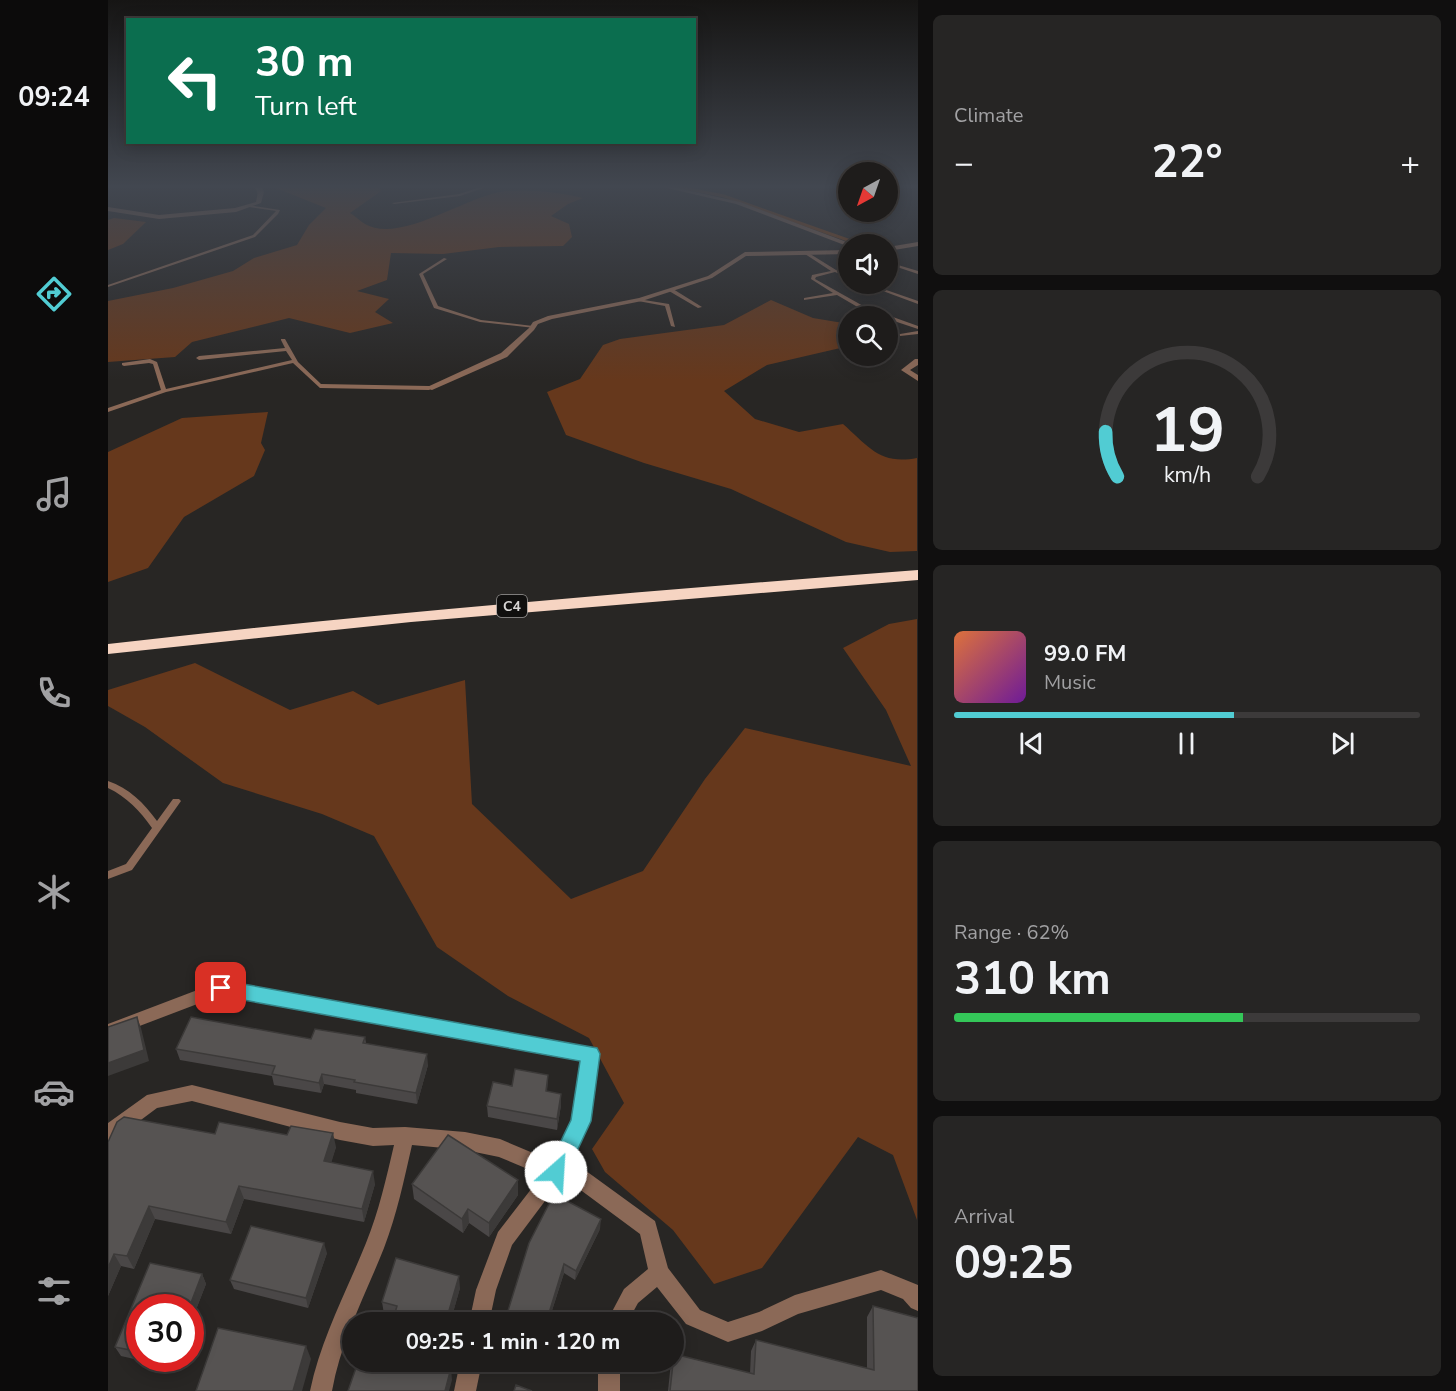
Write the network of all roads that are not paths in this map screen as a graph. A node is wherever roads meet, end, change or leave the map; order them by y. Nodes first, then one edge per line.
1 (213, 250) edge
2 (838, 252) edge
3 (806, 253) junction
4 (445, 259) dead end
5 (898, 266) edge
6 (838, 269) edge
7 (833, 270) junction
8 (838, 272) edge
9 (918, 273) edge
10 (108, 286) edge
11 (671, 290) junction
12 (838, 293) joint
13 (840, 294) edge
14 (892, 294) edge
15 (806, 299) dead end
16 (640, 300) junction
17 (918, 301) edge
18 (861, 306) edge
19 (700, 307) dead end
20 (898, 322) edge
21 (673, 326) dead end
22 (534, 327) junction
23 (918, 330) edge
24 (898, 335) edge
25 (283, 340) dead end
26 (287, 349) junction
27 (200, 358) dead end
28 (294, 360) junction
29 (918, 361) edge
30 (124, 364) dead end
31 (918, 379) edge
32 (429, 388) joint
33 (164, 390) junction
34 (108, 410) edge
35 (918, 575) edge
36 (108, 649) edge
37 (108, 784) edge
38 (176, 801) dead end
39 (157, 828) junction
40 (108, 875) edge
41 (108, 1030) edge
42 (108, 1134) edge
43 (405, 1136) junction
44 (559, 1168) junction
45 (658, 1273) junction
46 (918, 1301) edge
47 (481, 1312) edge
48 (622, 1312) edge
49 (469, 1372) edge
50 (609, 1372) edge
51 (321, 1391) edge
52 (465, 1391) edge
53 (609, 1391) edge

1 - 10 lane
2 - 3 street
3 - 7 lane
3 - 11 street
4 - 22 lane
5 - 9 lane
6 - 7 lane
7 - 8 lane
7 - 12 lane
11 - 16 street
11 - 19 lane
12 - 15 lane
13 - 18 lane
14 - 17 lane
16 - 21 lane
16 - 22 street
20 - 23 lane
22 - 32 street
23 - 24 lane
25 - 26 lane
26 - 27 lane
26 - 28 lane
28 - 32 lane
28 - 33 lane
29 - 31 street
30 - 33 lane
33 - 34 lane
35 - 36 highway, C4
37 - 39 lane
38 - 39 lane
39 - 40 lane
41 - 44 street
42 - 43 street
43 - 44 street
43 - 51 street
44 - 45 street
44 - 47 street
45 - 46 street
45 - 48 street
49 - 52 street
50 - 53 street

